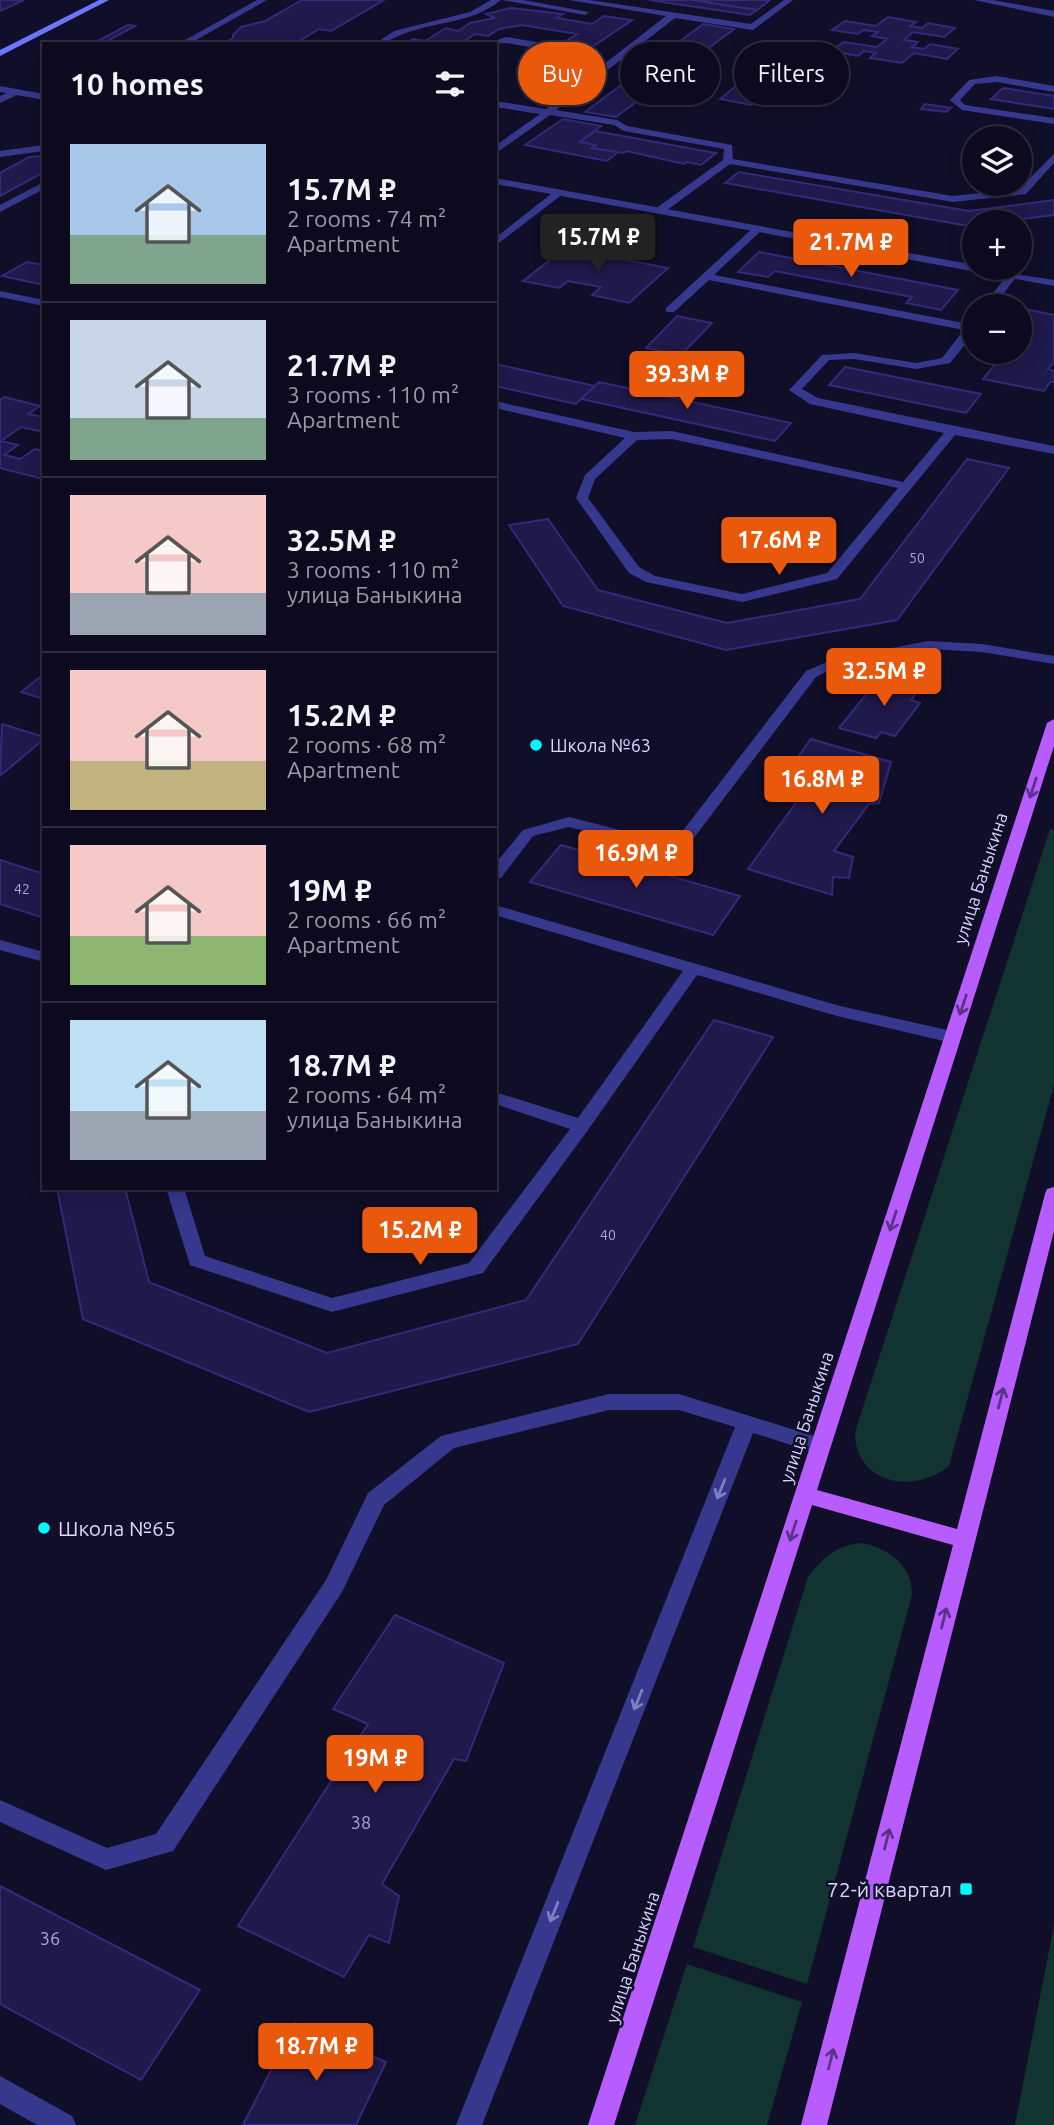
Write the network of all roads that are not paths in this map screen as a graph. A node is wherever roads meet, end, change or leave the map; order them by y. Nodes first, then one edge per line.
1 (105, 0) edge
2 (263, 0) edge
3 (497, 0) edge
4 (506, 0) edge
5 (573, 0) edge
6 (789, 0) edge
7 (978, 0) edge
8 (985, 0) edge
9 (585, 12) dead end
10 (1054, 14) edge
11 (673, 15) junction
12 (186, 42) edge
13 (382, 42) edge
14 (497, 42) edge
15 (518, 42) edge
16 (0, 53) edge
17 (0, 89) edge
18 (1054, 89) edge
19 (16, 92) junction
20 (42, 97) edge
21 (0, 100) edge
22 (497, 104) edge
23 (548, 112) junction
24 (1054, 121) edge
25 (42, 148) edge
26 (497, 150) edge
27 (0, 153) edge
28 (1054, 157) edge
29 (728, 161) junction
30 (497, 181) edge
31 (42, 186) edge
32 (559, 193) junction
33 (0, 209) edge
34 (659, 211) junction
35 (758, 229) junction
36 (497, 241) edge
37 (962, 267) edge
38 (709, 277) junction
39 (1032, 279) edge
40 (1009, 280) edge
41 (1054, 283) edge
42 (0, 293) edge
43 (998, 294) edge
44 (42, 303) edge
45 (670, 310) dead end
46 (962, 324) edge
47 (962, 340) edge
48 (497, 404) edge
49 (952, 431) junction
50 (634, 436) junction
51 (1054, 450) edge
52 (904, 486) junction
53 (1054, 660) edge
54 (1054, 723) edge
55 (497, 872) edge
56 (497, 910) edge
57 (0, 945) edge
58 (42, 956) edge
59 (693, 969) junction
60 (952, 1038) junction
61 (497, 1099) edge
62 (582, 1126) junction
63 (176, 1190) edge
64 (1054, 1194) edge
65 (746, 1425) junction
66 (820, 1446) junction
67 (805, 1495) junction
68 (964, 1540) junction
69 (0, 1811) edge
70 (0, 2089) edge
71 (63, 2125) edge
72 (469, 2125) edge
73 (601, 2125) edge
74 (814, 2125) edge

1 - 16 main road
2 - 12 street
3 - 13 street
4 - 9 street
5 - 11 street
6 - 11 street
7 - 8 street
8 - 10 street
11 - 23 street
14 - 15 street
17 - 19 street
18 - 24 street
19 - 20 street
19 - 21 street
22 - 23 street
23 - 26 street
23 - 29 street
25 - 27 street
28 - 29 street
29 - 34 street
30 - 32 street
31 - 33 street
32 - 34 street
32 - 36 street
34 - 35 street
35 - 37 street
35 - 38 street
38 - 45 street
38 - 46 street
39 - 41 street
40 - 43 street
42 - 44 street
47 - 49 street
48 - 50 street
49 - 51 street
49 - 52 street
50 - 52 street
50 - 52 street
53 - 55 street
54 -> 60 main road, улица Баныкина
56 - 59 street
57 - 58 street
59 - 60 street
59 - 62 street
60 -> 66 main road, улица Баныкина
61 - 62 street
62 - 63 street
68 -> 64 main road
65 - 66 street
65 - 69 street
65 -> 72 street
66 - 67 main road, улица Баныкина
67 - 68 main road
67 -> 73 main road, улица Баныкина
74 -> 68 main road
70 - 71 street

